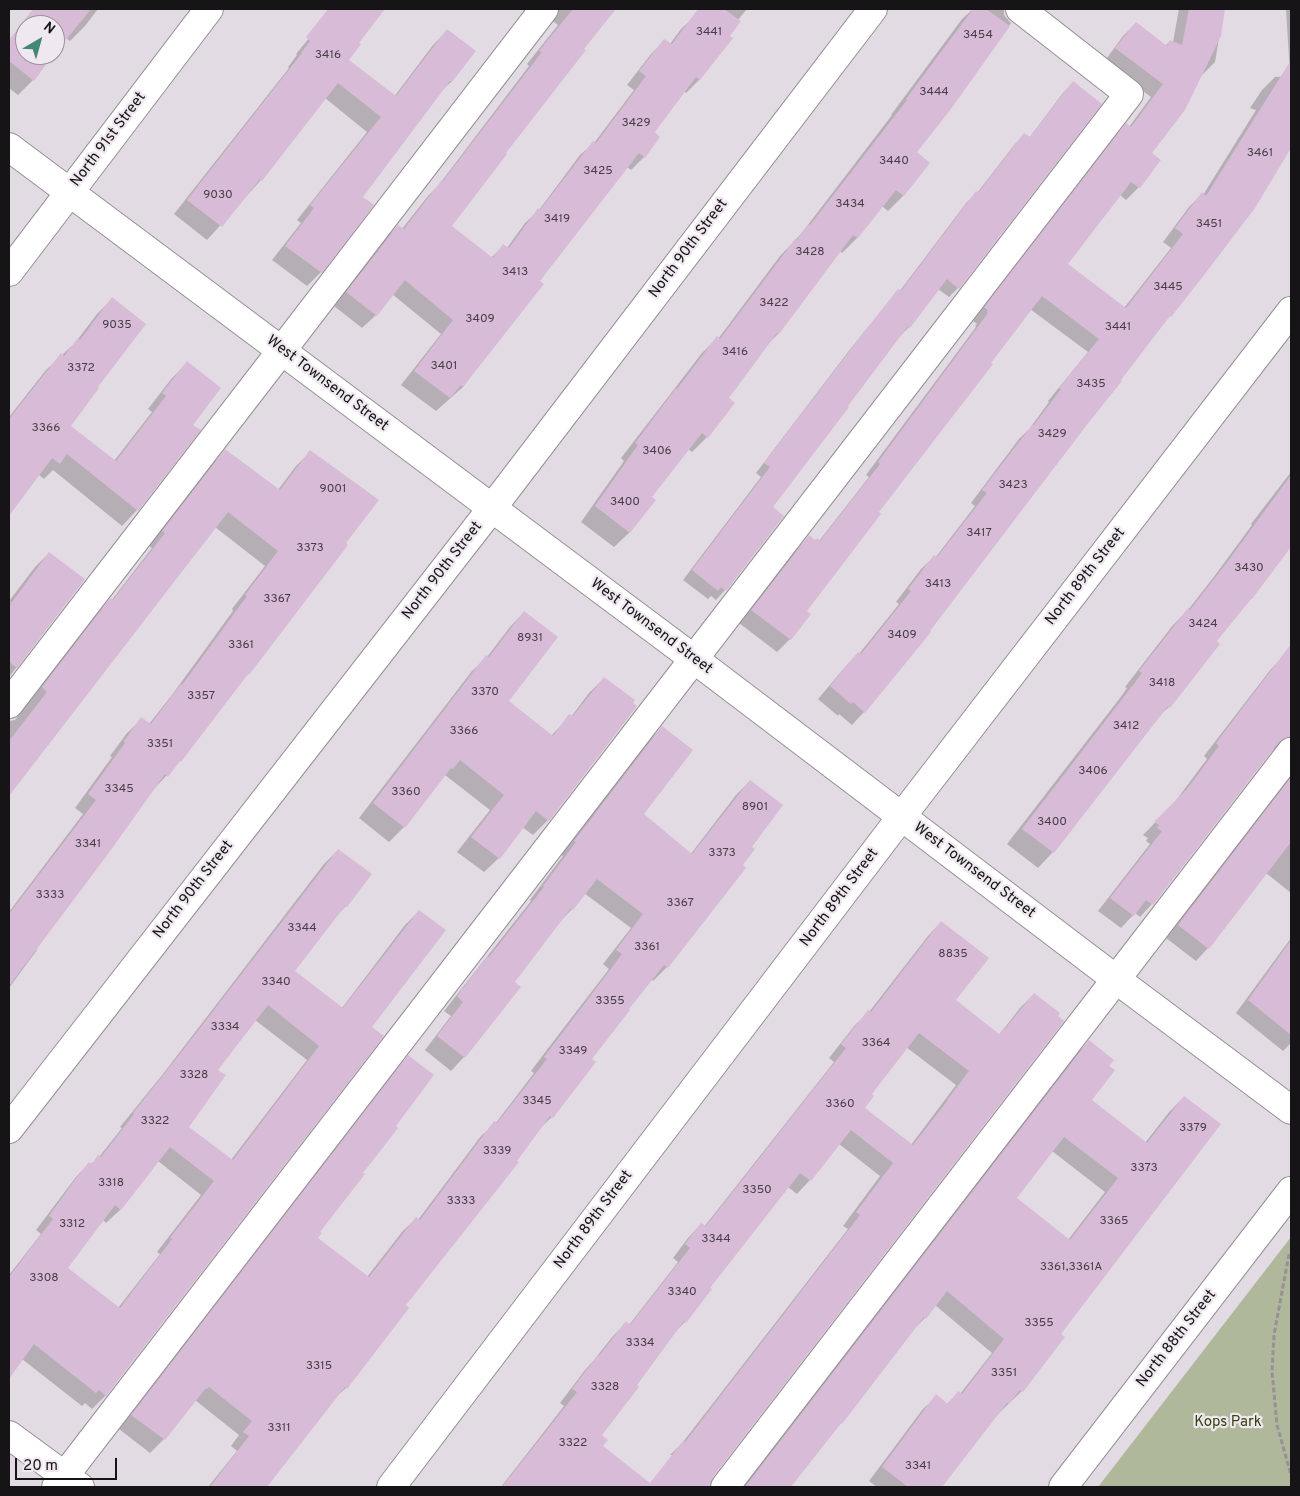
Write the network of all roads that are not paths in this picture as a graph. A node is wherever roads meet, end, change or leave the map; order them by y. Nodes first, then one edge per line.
1 (209, 9) edge
2 (544, 9) edge
3 (873, 9) edge
4 (1020, 9) edge
5 (9, 147) edge
6 (70, 192) junction
7 (9, 272) edge
8 (1291, 311) edge
9 (282, 350) junction
10 (492, 508) junction
11 (694, 659) junction
12 (9, 704) edge
13 (1291, 752) edge
14 (902, 816) junction
15 (1117, 980) junction
16 (1291, 1110) edge
17 (9, 1128) edge
18 (1291, 1191) edge
19 (9, 1435) edge
20 (67, 1484) edge
21 (391, 1487) edge
22 (725, 1487) edge
23 (1063, 1487) edge

1 - 6 street, North 91st Street
2 - 9 street
3 - 10 street, North 90th Street
4 - 11 street
5 - 6 street, West Townsend Street
6 - 7 street, North 91st Street
6 - 9 street, West Townsend Street
8 - 14 street, North 89th Street
9 - 10 street, West Townsend Street
9 - 12 street
10 - 11 street, West Townsend Street
10 - 17 street, North 90th Street
11 - 14 street, West Townsend Street
11 - 20 street
13 - 15 street
14 - 15 street, West Townsend Street
14 - 21 street, North 89th Street
15 - 16 street, West Townsend Street
15 - 22 street
18 - 23 street, North 88th Street
19 - 20 street

